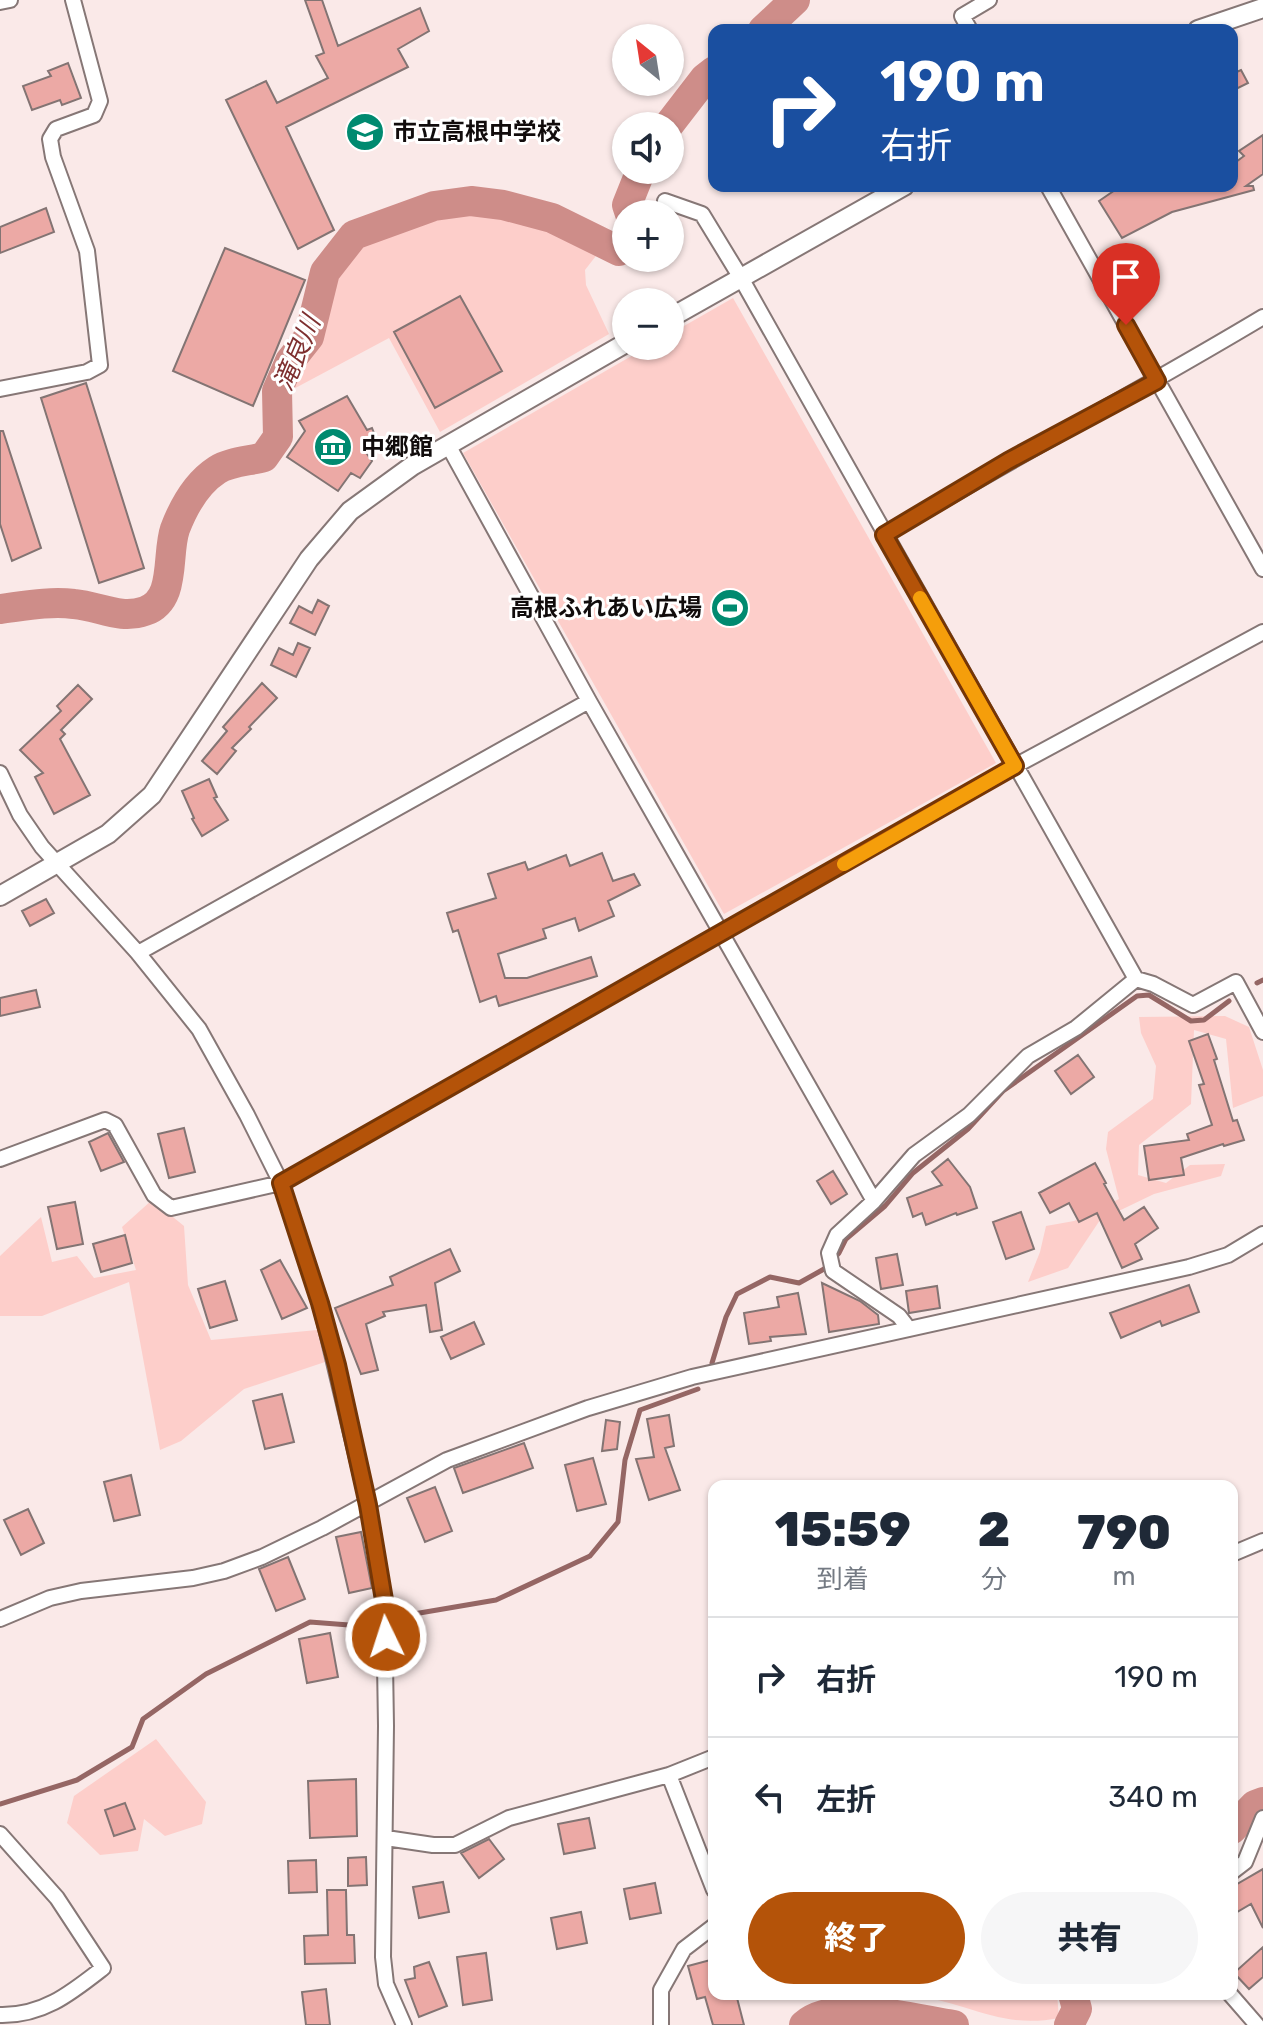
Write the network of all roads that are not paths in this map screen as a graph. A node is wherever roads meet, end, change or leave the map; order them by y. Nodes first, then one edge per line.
1 (10, 0) edge
2 (73, 0) edge
3 (989, 0) edge
4 (0, 2) edge
5 (1263, 8) edge
6 (967, 24) edge
7 (1216, 24) edge
8 (893, 192) edge
9 (1051, 192) edge
10 (684, 208) edge
11 (741, 278) junction
12 (684, 310) edge
13 (1263, 317) edge
14 (612, 351) edge
15 (1157, 381) junction
16 (0, 389) edge
17 (448, 445) junction
18 (884, 535) junction
19 (1263, 569) edge
20 (1263, 632) edge
21 (589, 701) junction
22 (1015, 766) junction
23 (0, 773) edge
24 (60, 864) junction
25 (0, 896) edge
26 (723, 934) junction
27 (138, 953) junction
28 (1136, 979) junction
29 (1263, 1032) edge
30 (0, 1159) edge
31 (281, 1183) junction
32 (874, 1201) junction
33 (1263, 1234) edge
34 (909, 1329) junction
35 (368, 1505) junction
36 (1263, 1541) edge
37 (1238, 1551) edge
38 (2, 1614) edge
39 (708, 1759) edge
40 (669, 1775) junction
41 (1263, 1818) edge
42 (0, 1834) edge
43 (386, 1838) junction
44 (1238, 1867) edge
45 (708, 1875) edge
46 (708, 1931) edge
47 (1237, 2000) edge
48 (0, 2015) edge
49 (1258, 2019) edge
50 (404, 2025) edge
51 (661, 2025) edge

1 - 4 street
2 - 16 street
3 - 6 street
5 - 7 street
8 - 11 street
9 - 15 street
10 - 11 street
11 - 12 street
11 - 18 street
13 - 15 street
14 - 17 street
15 - 18 street
15 - 19 street
17 - 21 street
17 - 24 street
18 - 22 street
20 - 22 street
21 - 26 street
21 - 27 street
22 - 26 street
22 - 28 street
23 - 24 street
24 - 25 street
24 - 27 street
26 - 31 street
26 - 32 street
27 - 31 street
28 - 29 street
28 - 32 street
30 - 31 street
31 - 35 street
32 - 34 street
33 - 34 street
34 - 35 street
35 - 38 street
35 - 43 street
36 - 37 street
39 - 40 street
40 - 43 street
40 - 45 street
41 - 44 street
42 - 48 street
43 - 50 street
46 - 51 street
47 - 49 street

